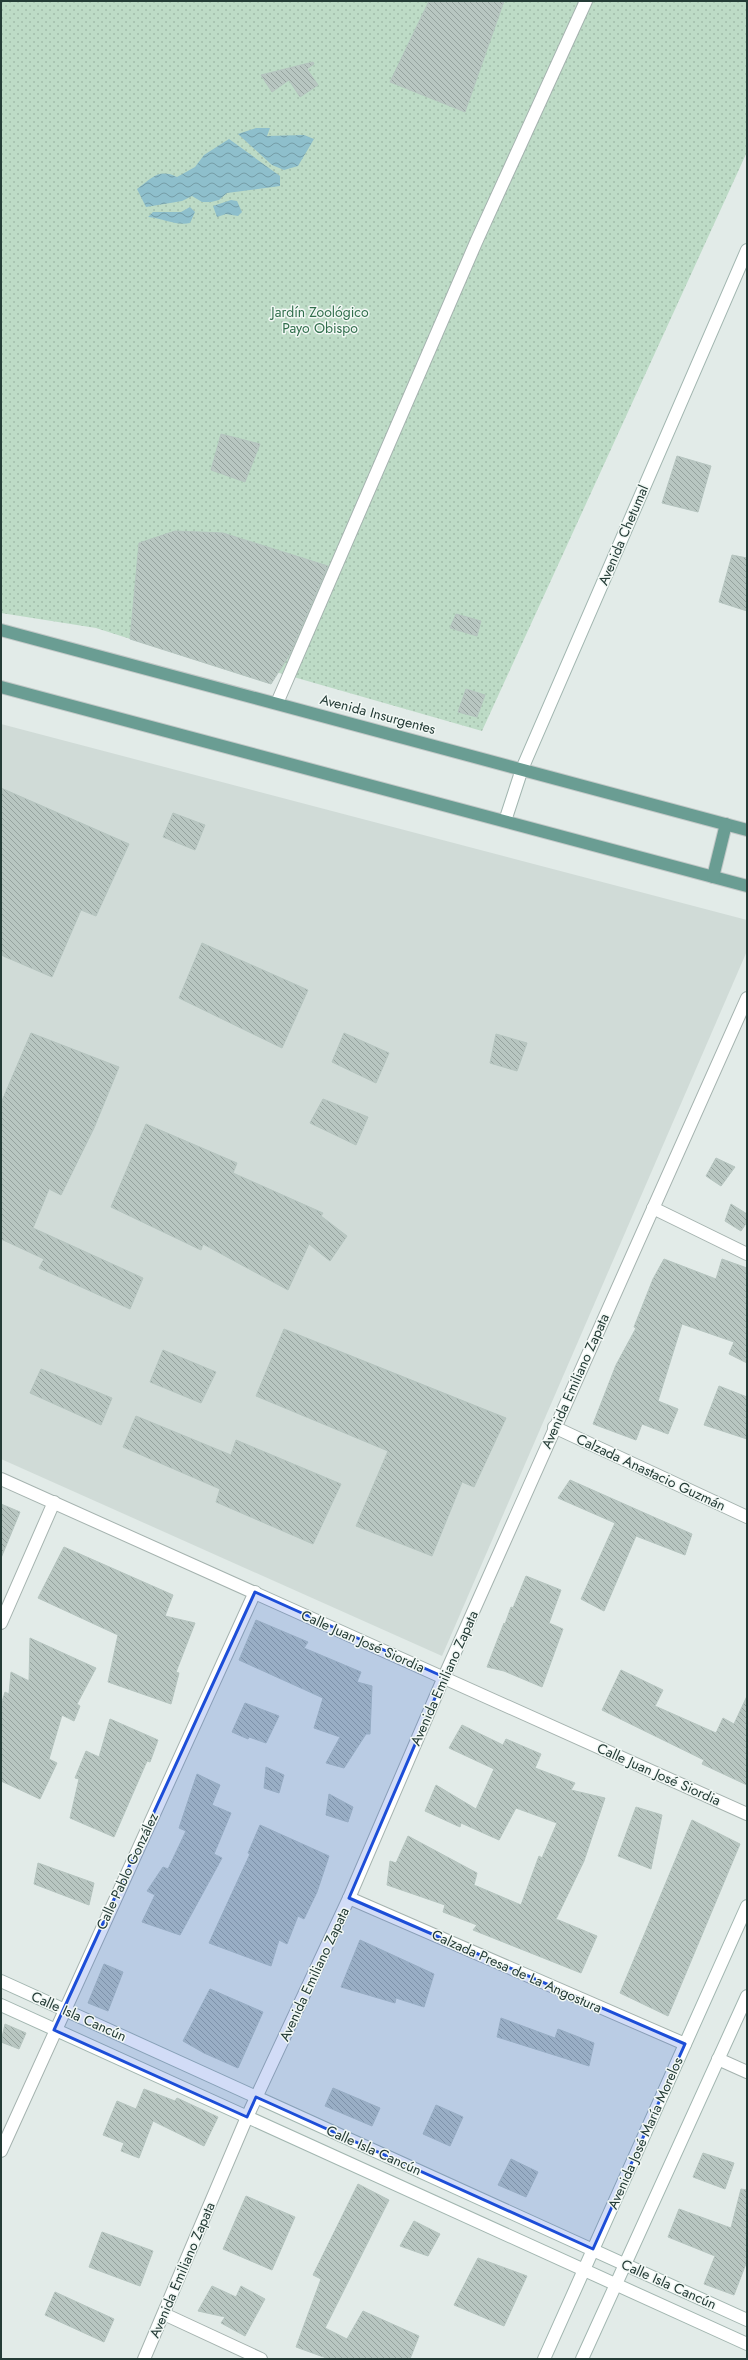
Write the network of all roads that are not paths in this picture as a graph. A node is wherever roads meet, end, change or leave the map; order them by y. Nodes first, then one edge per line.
1 (586, 1) edge
2 (747, 250) edge
3 (1, 630) edge
4 (1, 687) edge
5 (277, 703) junction
6 (522, 769) junction
7 (505, 821) junction
8 (726, 824) junction
9 (747, 830) edge
10 (713, 877) junction
11 (747, 886) edge
12 (747, 998) edge
13 (743, 1017) edge
14 (653, 1208) junction
15 (747, 1254) edge
16 (554, 1427) junction
17 (1, 1479) edge
18 (54, 1502) junction
19 (747, 1516) edge
20 (254, 1592) junction
21 (1, 1623) edge
22 (444, 1676) junction
23 (747, 1814) edge
24 (349, 1898) junction
25 (747, 1906) edge
26 (1, 1981) edge
27 (747, 1996) edge
28 (1, 2006) edge
29 (64, 2009) junction
30 (54, 2030) junction
31 (685, 2044) junction
32 (718, 2059) junction
33 (747, 2072) edge
34 (256, 2097) junction
35 (247, 2117) junction
36 (1, 2150) edge
37 (593, 2249) junction
38 (625, 2264) junction
39 (584, 2270) junction
40 (616, 2284) junction
41 (164, 2314) junction
42 (747, 2320) edge
43 (747, 2344) edge
44 (144, 2359) edge
45 (261, 2359) edge
46 (544, 2359) edge
47 (582, 2359) edge

1 - 5 street
2 - 6 street, Avenida Chetumal
3 - 5 main road, Avenida Insurgentes
4 - 7 main road
5 - 6 main road, Avenida Insurgentes
6 - 7 street, Avenida Chetumal
6 - 8 main road, Avenida Insurgentes
7 - 10 main road
8 - 9 main road, Avenida Insurgentes
8 - 10 main road
10 - 11 main road
12 - 13 street, Avenida Emiliano Zapata
13 - 14 street, Avenida Emiliano Zapata
14 - 15 street
14 - 16 street, Avenida Emiliano Zapata
16 - 19 street, Calzada Anastacio Guzmán
16 - 22 street, Avenida Emiliano Zapata
17 - 18 street, Calle Juan José Siordia
18 - 20 street, Calle Juan José Siordia
18 - 21 street
20 - 22 street, Calle Juan José Siordia
20 - 29 street, Calle Pablo González
22 - 23 street, Calle Juan José Siordia
22 - 24 street, Avenida Emiliano Zapata
24 - 31 street, Calzada Presa de La Angostura
24 - 34 street, Avenida Emiliano Zapata
25 - 31 street, Avenida José María Morelos
26 - 29 street, Calle Isla Cancún
27 - 32 street
28 - 30 street, Calle Isla Cancún
29 - 30 street, Calle Pablo González
29 - 34 street, Calle Isla Cancún
30 - 35 street, Calle Isla Cancún
30 - 36 street, Calle Pablo González
31 - 37 street, Avenida José María Morelos
32 - 33 street
32 - 38 street
34 - 35 street, Avenida Emiliano Zapata
34 - 37 street, Calle Isla Cancún
35 - 39 street, Calle Isla Cancún
35 - 41 street, Avenida Emiliano Zapata
37 - 38 street, Calle Isla Cancún
37 - 39 street, Avenida José María Morelos
38 - 40 street
38 - 42 street, Calle Isla Cancún
39 - 40 street, Calle Isla Cancún
39 - 46 street, Avenida José María Morelos
40 - 43 street, Calle Isla Cancún
40 - 47 street
41 - 44 street, Avenida Emiliano Zapata
41 - 45 street

